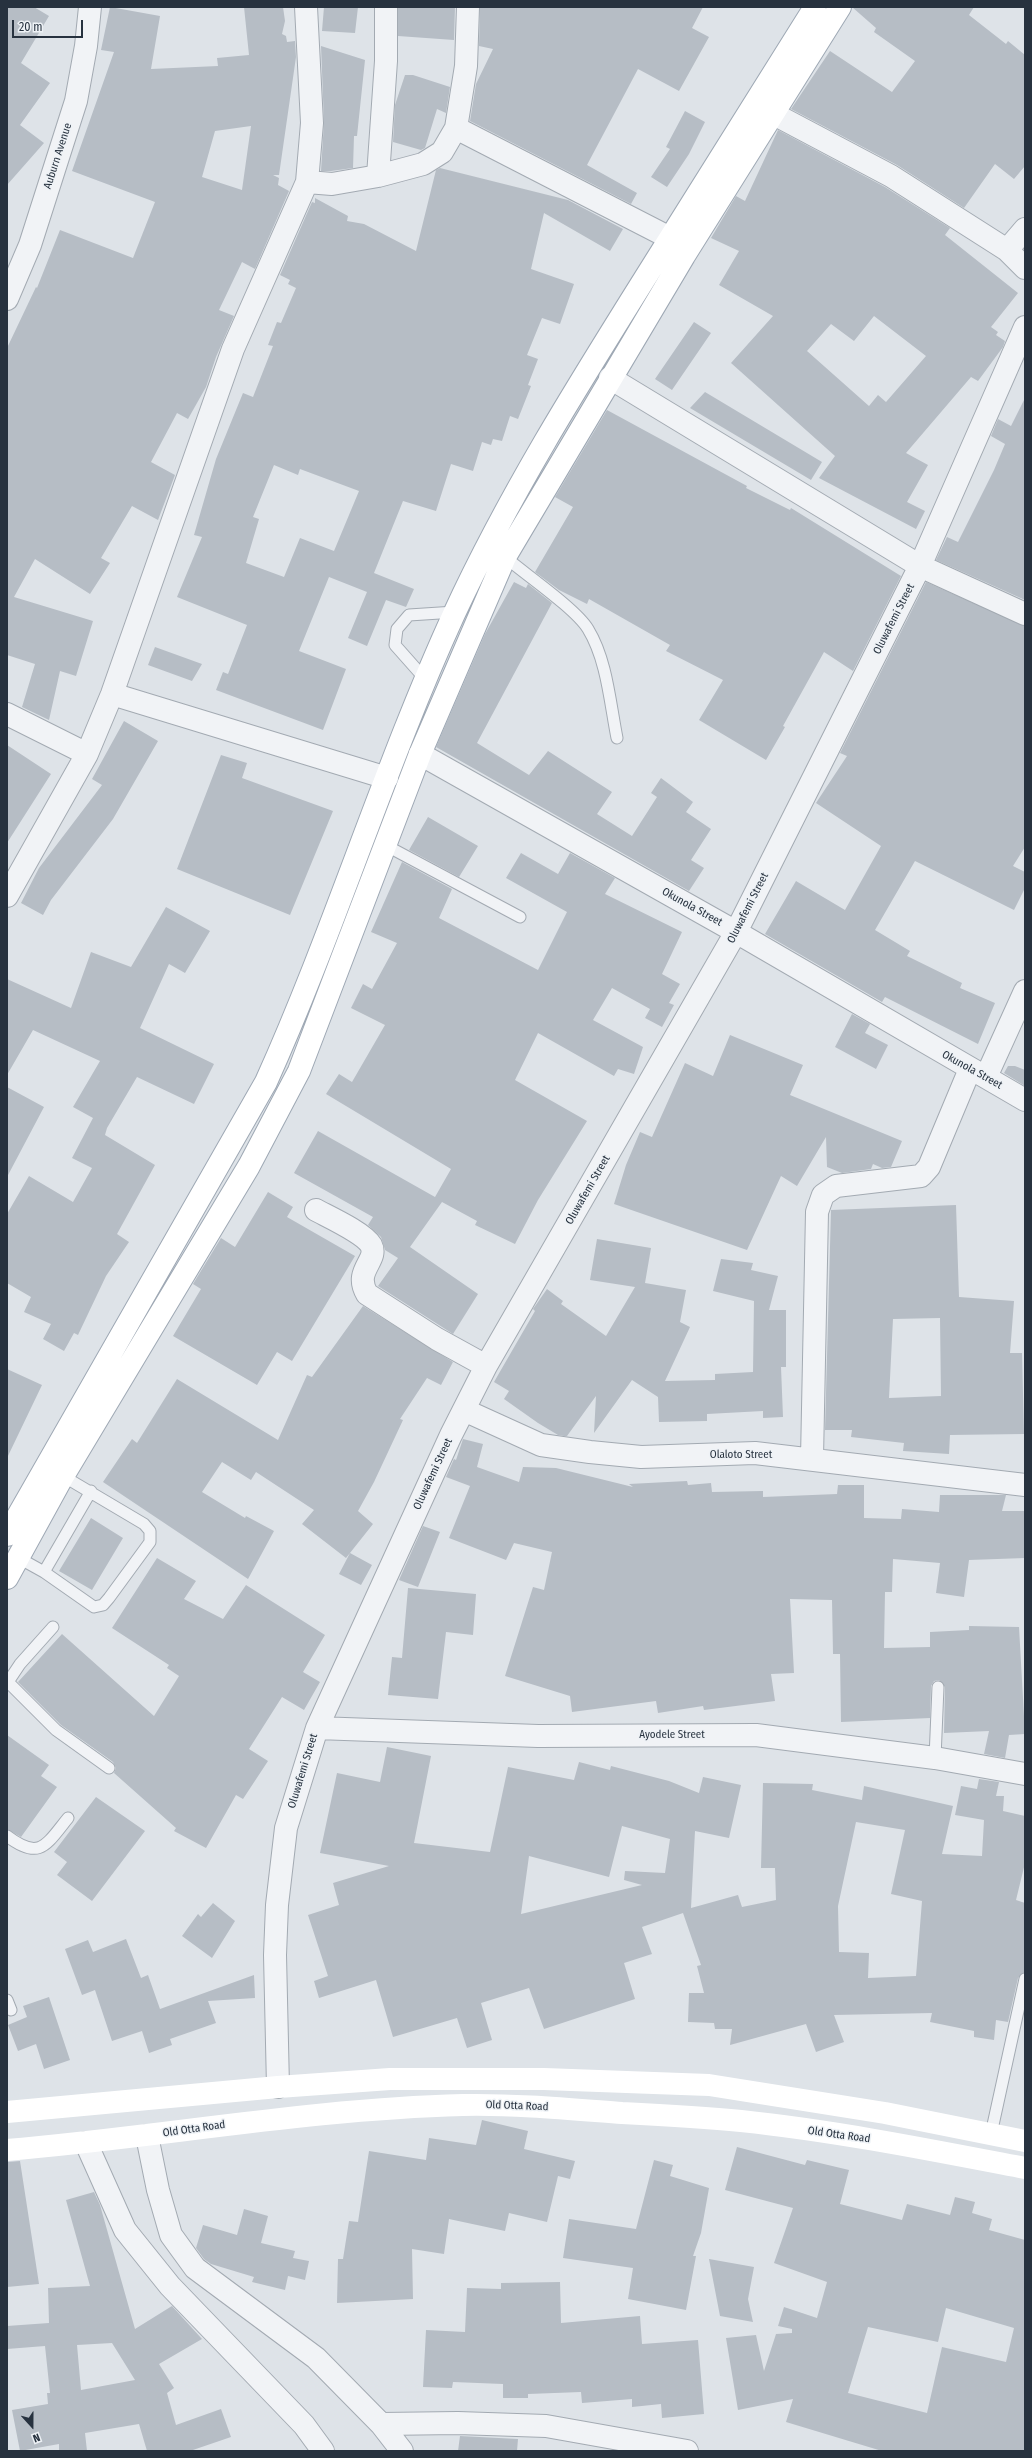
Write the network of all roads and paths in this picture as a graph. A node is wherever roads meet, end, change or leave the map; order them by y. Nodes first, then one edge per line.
1 (90, 7) edge
2 (306, 7) edge
3 (386, 7) edge
4 (468, 7) edge
5 (815, 7) edge
6 (840, 7) edge
7 (772, 113) junction
8 (456, 128) junction
9 (378, 176) junction
10 (307, 182) junction
11 (1025, 229) edge
12 (670, 238) junction
13 (1007, 250) junction
14 (1025, 268) edge
15 (7, 299) edge
16 (1025, 328) edge
17 (610, 378) junction
18 (505, 557) junction
19 (920, 566) junction
20 (455, 612) junction
21 (1025, 614) edge
22 (426, 680) junction
23 (112, 694) junction
24 (7, 714) edge
25 (617, 738) dead end
26 (88, 754) junction
27 (420, 754) junction
28 (387, 778) junction
29 (385, 845) junction
30 (7, 896) edge
31 (520, 917) dead end
32 (736, 932) junction
33 (323, 943) junction
34 (346, 952) junction
35 (1025, 991) edge
36 (978, 1073) junction
37 (1025, 1100) edge
38 (316, 1210) dead end
39 (486, 1366) junction
40 (464, 1410) junction
41 (812, 1458) junction
42 (63, 1476) junction
43 (1025, 1485) edge
44 (91, 1491) junction
45 (7, 1535) edge
46 (17, 1557) junction
47 (44, 1572) junction
48 (7, 1578) edge
49 (53, 1627) dead end
50 (8, 1682) edge
51 (938, 1687) dead end
52 (317, 1728) junction
53 (935, 1758) junction
54 (109, 1768) dead end
55 (1025, 1774) edge
56 (68, 1818) dead end
57 (7, 1836) edge
58 (1025, 1979) edge
59 (278, 2087) junction
60 (241, 2090) junction
61 (7, 2112) edge
62 (247, 2122) junction
63 (991, 2134) junction
64 (140, 2136) junction
65 (1025, 2141) edge
66 (95, 2142) junction
67 (7, 2150) edge
68 (1025, 2168) edge
69 (381, 2424) junction
70 (323, 2451) edge
71 (402, 2451) edge
72 (687, 2451) edge

1 - 15 street, Auburn Avenue
2 - 10 street
3 - 9 street
4 - 8 street
5 - 12 main road
6 - 7 main road
7 - 13 street
7 - 17 main road
8 - 9 street
8 - 12 street
9 - 10 street
10 - 23 street
11 - 13 street
12 - 20 main road
13 - 14 street
16 - 19 street, Oluwafemi Street
17 - 18 main road
17 - 19 street
18 - 25 lane
18 - 27 main road
19 - 21 street
19 - 32 street, Oluwafemi Street
20 - 22 main road
20 - 22 lane
22 - 28 main road
23 - 26 street
23 - 28 street
24 - 26 street
26 - 30 street
27 - 29 main road
27 - 32 street, Okunola Street
28 - 33 main road
29 - 31 lane
29 - 34 main road
32 - 36 street, Okunola Street
32 - 39 street, Oluwafemi Street
33 - 34 main road
33 - 45 main road
34 - 42 main road
35 - 36 street
36 - 37 street, Okunola Street
36 - 41 street
38 - 39 street
39 - 40 street, Oluwafemi Street
40 - 41 street, Olaloto Street
40 - 52 street, Oluwafemi Street
41 - 43 street, Olaloto Street
42 - 44 lane
42 - 46 main road
44 - 47 lane
44 - 47 lane
46 - 47 lane
46 - 48 main road
49 - 50 lane
50 - 54 lane
51 - 53 lane
52 - 53 street, Ayodele Street
52 - 59 street, Oluwafemi Street
53 - 55 street, Ayodele Street
56 - 57 lane
58 - 63 lane
59 - 60 main road
59 - 63 main road
60 - 61 main road
60 - 62 main road
62 - 64 main road, Old Otta Road
62 - 68 main road, Old Otta Road
63 - 65 main road
64 - 66 main road, Old Otta Road
64 - 69 street
66 - 67 main road, Old Otta Road
66 - 70 street
69 - 71 street
69 - 72 street

